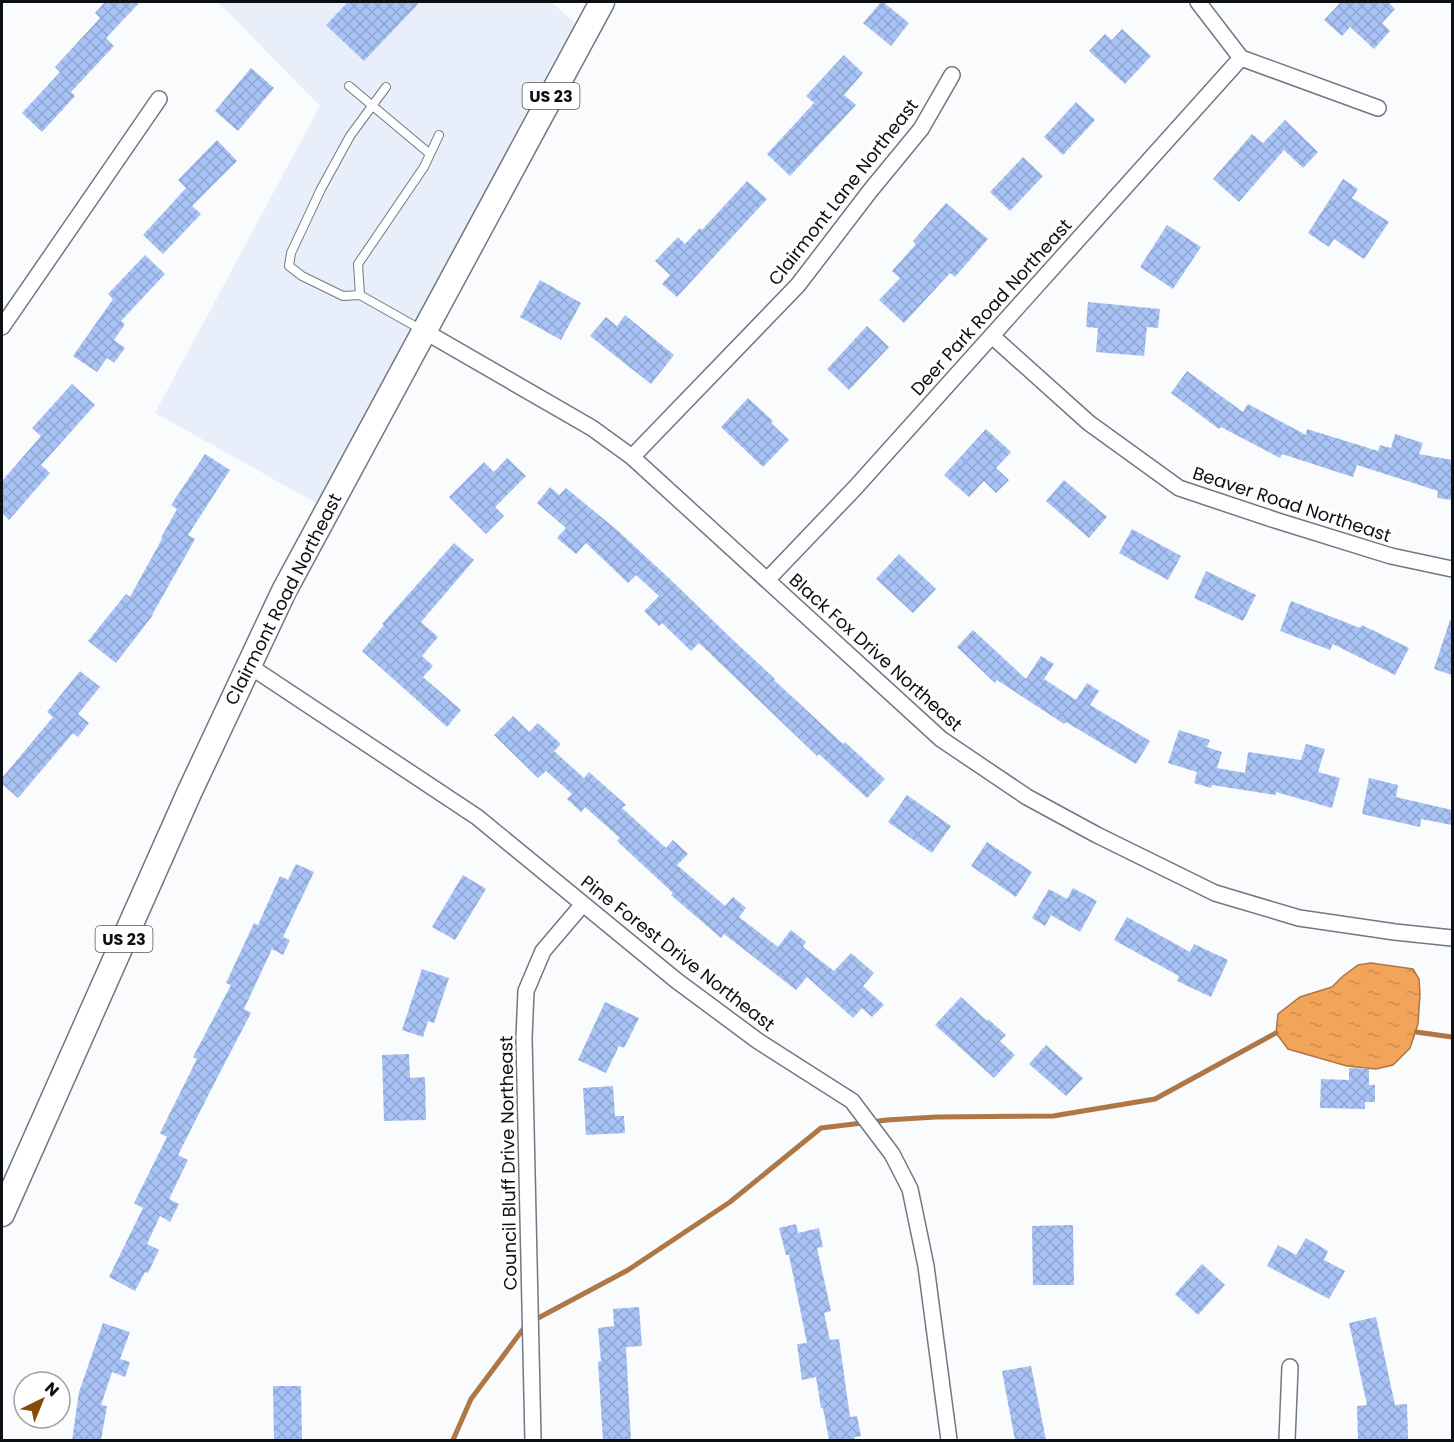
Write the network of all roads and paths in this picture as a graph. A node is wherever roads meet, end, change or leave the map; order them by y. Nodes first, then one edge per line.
1 (602, 2) edge
2 (1198, 2) edge
3 (1241, 57) junction
4 (952, 75) dead end
5 (349, 86) dead end
6 (386, 87) dead end
7 (159, 99) dead end
8 (372, 106) junction
9 (1378, 108) dead end
10 (439, 135) dead end
11 (430, 154) junction
12 (360, 296) junction
13 (2, 327) edge
14 (424, 331) junction
15 (992, 336) junction
16 (632, 457) junction
17 (1452, 569) edge
18 (767, 580) junction
19 (248, 665) junction
20 (583, 903) junction
21 (1452, 938) edge
22 (2, 1214) edge
23 (1290, 1367) dead end
24 (533, 1440) edge
25 (949, 1440) edge
26 (1287, 1440) edge

1 - 14 main road, Clairmont Road Northeast / US 23
2 - 3 street
3 - 9 street
3 - 15 street, Deer Park Road Northeast
4 - 16 street, Clairmont Lane Northeast
5 - 8 lane
6 - 8 lane
7 - 13 street
8 - 11 lane
8 - 12 lane
10 - 11 lane
11 - 12 lane
12 - 14 lane
14 - 16 street, Black Fox Drive Northeast
14 - 19 main road, Clairmont Road Northeast / US 23
15 - 17 street, Beaver Road Northeast
15 - 18 street, Deer Park Road Northeast
16 - 18 street, Black Fox Drive Northeast
18 - 21 street, Black Fox Drive Northeast
19 - 20 street, Pine Forest Drive Northeast
19 - 22 main road, Clairmont Road Northeast / US 23
20 - 24 street, Council Bluff Drive Northeast
20 - 25 street, Pine Forest Drive Northeast
23 - 26 street

